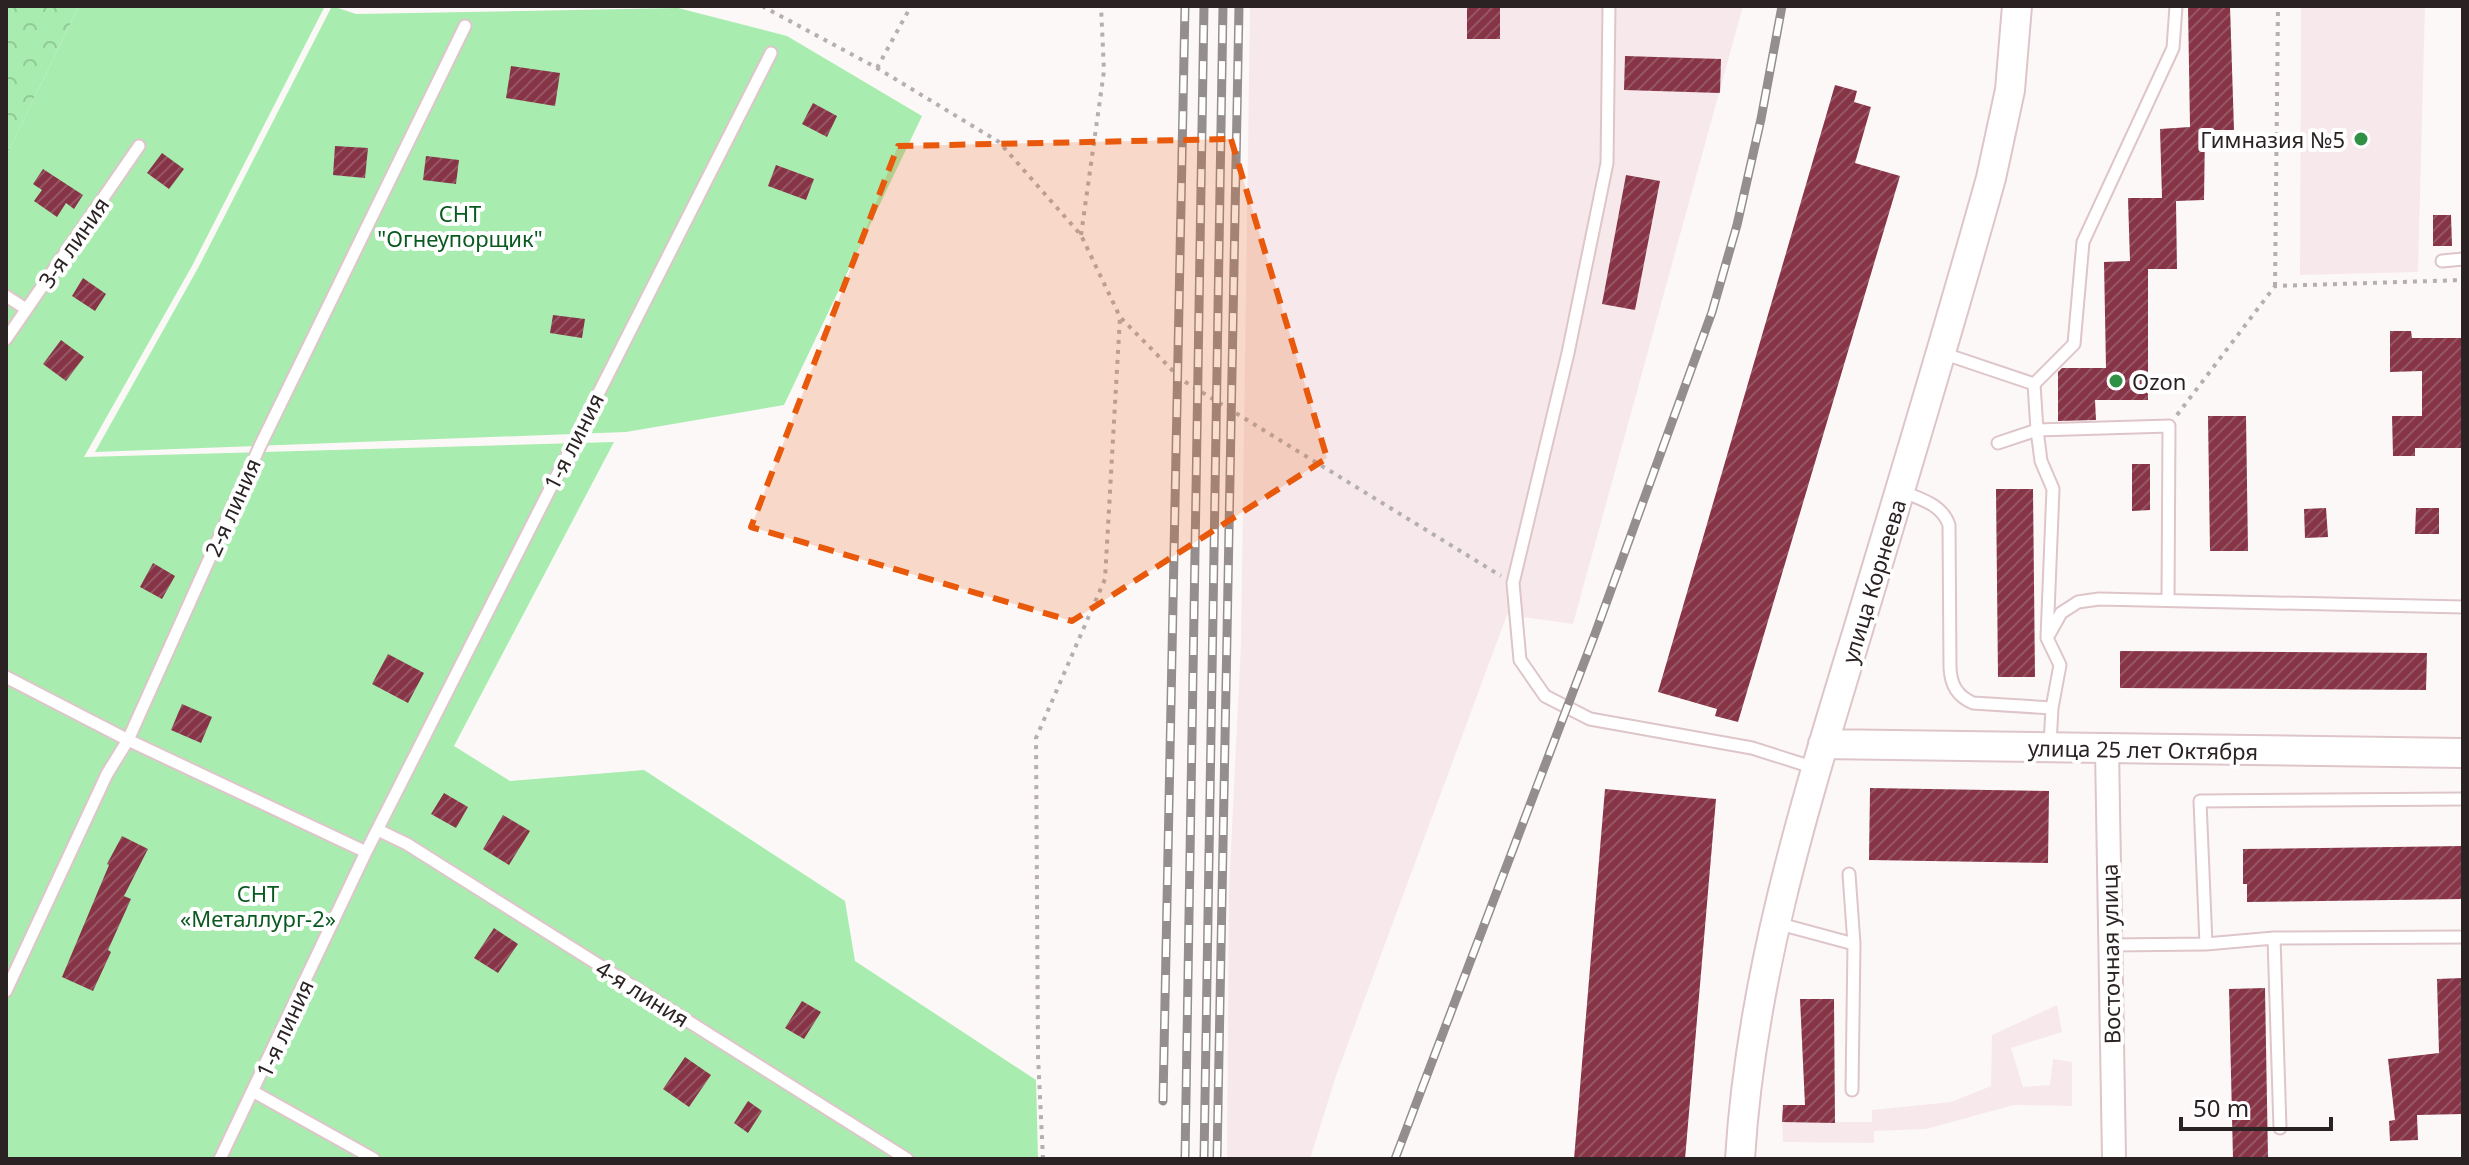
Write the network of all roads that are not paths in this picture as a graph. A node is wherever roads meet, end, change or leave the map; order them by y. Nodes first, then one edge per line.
1 (1609, 6) edge
2 (2017, 6) edge
3 (2176, 6) edge
4 (465, 26) dead end
5 (771, 53) dead end
6 (139, 146) dead end
7 (2463, 259) edge
8 (2442, 261) dead end
9 (6, 296) edge
10 (26, 309) junction
11 (6, 339) edge
12 (1940, 353) junction
13 (2034, 384) junction
14 (2037, 430) junction
15 (1998, 443) dead end
16 (1900, 490) junction
17 (2168, 600) junction
18 (2463, 607) edge
19 (2047, 638) junction
20 (6, 677) edge
21 (2052, 708) junction
22 (128, 740) junction
23 (2051, 748) junction
24 (2107, 749) junction
25 (2463, 753) edge
26 (1819, 756) junction
27 (2463, 799) edge
28 (378, 830) junction
29 (366, 852) junction
30 (1849, 874) dead end
31 (1775, 923) junction
32 (2463, 937) edge
33 (2274, 938) junction
34 (1854, 944) junction
35 (2206, 944) junction
36 (2111, 945) junction
37 (6, 991) edge
38 (1852, 1090) dead end
39 (254, 1092) junction
40 (2280, 1128) dead end
41 (220, 1159) edge
42 (374, 1159) edge
43 (907, 1159) edge
44 (1740, 1159) edge
45 (2114, 1159) edge

1 - 26 lane
2 - 12 street, улица Корнеева
3 - 13 lane
4 - 22 lane, 2-я линия
5 - 28 lane, 1-я линия
6 - 10 lane, 3-я линия
7 - 8 lane
9 - 10 lane
10 - 11 lane, 3-я линия
12 - 13 lane
12 - 16 street, улица Корнеева
13 - 14 lane
14 - 15 lane
14 - 17 lane
14 - 19 lane
16 - 21 lane
16 - 26 street, улица Корнеева
17 - 18 lane
17 - 19 lane
19 - 21 lane
20 - 22 lane
21 - 23 lane
22 - 29 lane
22 - 37 lane, 2-я линия
23 - 24 street, улица 25 лет Октября
23 - 26 street, улица 25 лет Октября
24 - 25 street, улица 25 лет Октября
24 - 36 street, Восточная улица
26 - 31 street, улица Корнеева
27 - 35 lane
28 - 29 lane, 1-я линия
28 - 43 lane, 4-я линия
29 - 39 lane, 1-я линия
30 - 34 lane
31 - 34 lane
31 - 44 street, улица Корнеева
32 - 33 lane
33 - 35 lane
33 - 40 lane
34 - 38 lane
35 - 36 lane
36 - 45 street, Восточная улица
39 - 41 lane, 1-я линия
39 - 42 lane

